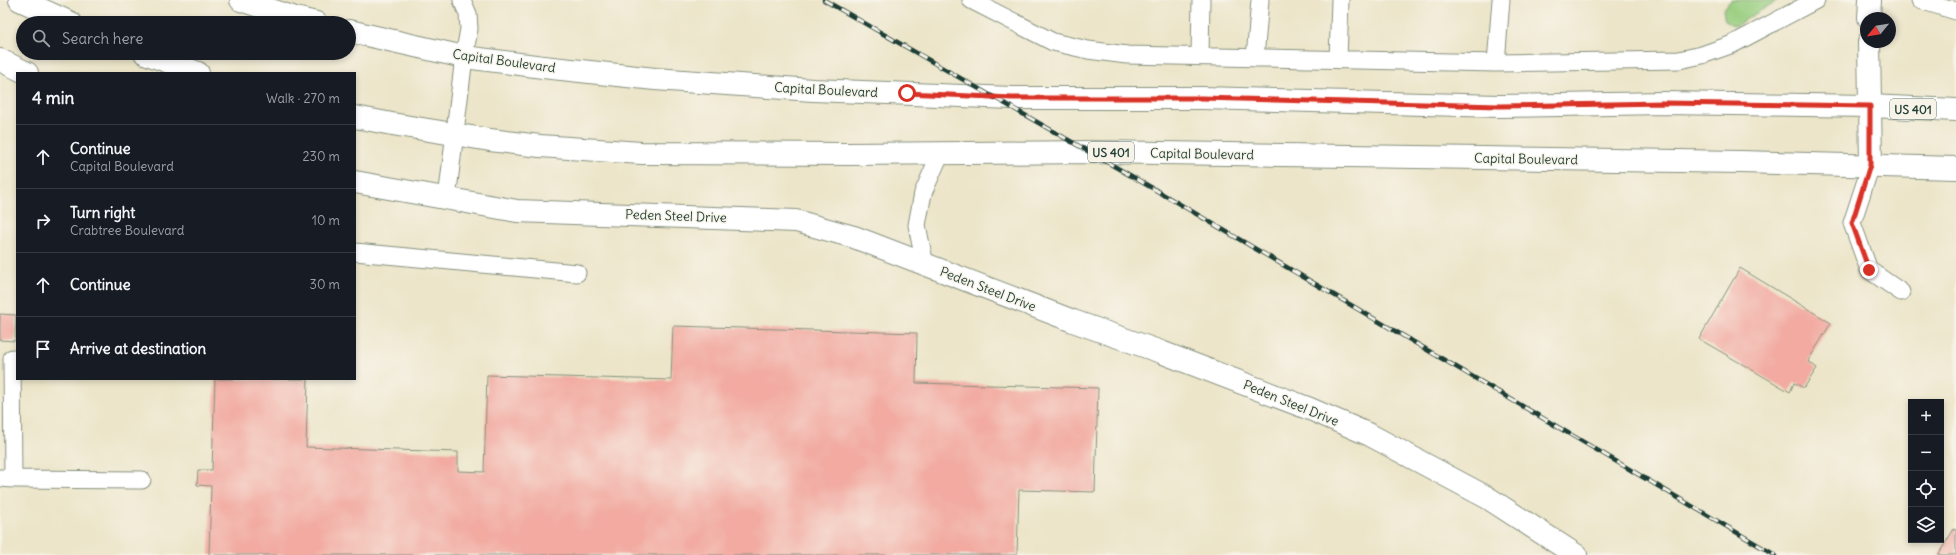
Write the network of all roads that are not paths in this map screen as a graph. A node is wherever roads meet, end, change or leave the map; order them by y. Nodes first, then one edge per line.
1 (20, 0) edge
2 (241, 0) edge
3 (462, 0) edge
4 (971, 0) edge
5 (1201, 0) edge
6 (1260, 0) edge
7 (1340, 0) edge
8 (1501, 0) edge
9 (1816, 0) edge
10 (1870, 0) edge
11 (1920, 0) edge
12 (1869, 12) edge
13 (1956, 12) edge
14 (55, 16) edge
15 (289, 16) edge
16 (356, 33) edge
17 (1869, 48) edge
18 (464, 56) junction
19 (1200, 57) junction
20 (1255, 58) junction
21 (0, 60) edge
22 (164, 60) edge
23 (1338, 60) junction
24 (1496, 62) junction
25 (25, 72) edge
26 (195, 72) edge
27 (1870, 106) junction
28 (1956, 110) edge
29 (356, 117) edge
30 (455, 134) junction
31 (941, 152) junction
32 (1870, 165) junction
33 (1956, 168) edge
34 (356, 182) edge
35 (447, 199) junction
36 (356, 252) edge
37 (925, 265) junction
38 (577, 273) dead end
39 (1901, 292) dead end
40 (10, 358) edge
41 (6, 478) edge
42 (142, 480) dead end
43 (1576, 555) edge

1 - 14 main road
2 - 15 main road
3 - 18 lane
4 - 19 lane
5 - 19 lane
6 - 20 lane
7 - 23 lane
8 - 24 lane
9 - 24 lane
10 - 12 main road
11 - 13 lane
16 - 18 main road, Capital Boulevard / US 401
17 - 27 main road
18 - 27 main road, Capital Boulevard / US 401
18 - 30 lane
19 - 20 lane
20 - 23 lane
21 - 25 main road
22 - 26 main road
23 - 24 lane
27 - 28 main road, Capital Boulevard / US 401
27 - 32 main road
29 - 30 main road, Capital Boulevard / US 401
30 - 31 main road, Capital Boulevard / US 401
30 - 35 lane
31 - 32 main road, Capital Boulevard / US 401
31 - 37 lane
32 - 33 main road, Capital Boulevard / US 401
32 - 39 lane
34 - 35 main road, Peden Steel Drive
35 - 37 main road, Peden Steel Drive
36 - 38 lane
37 - 43 main road, Peden Steel Drive
40 - 41 lane
41 - 42 lane

